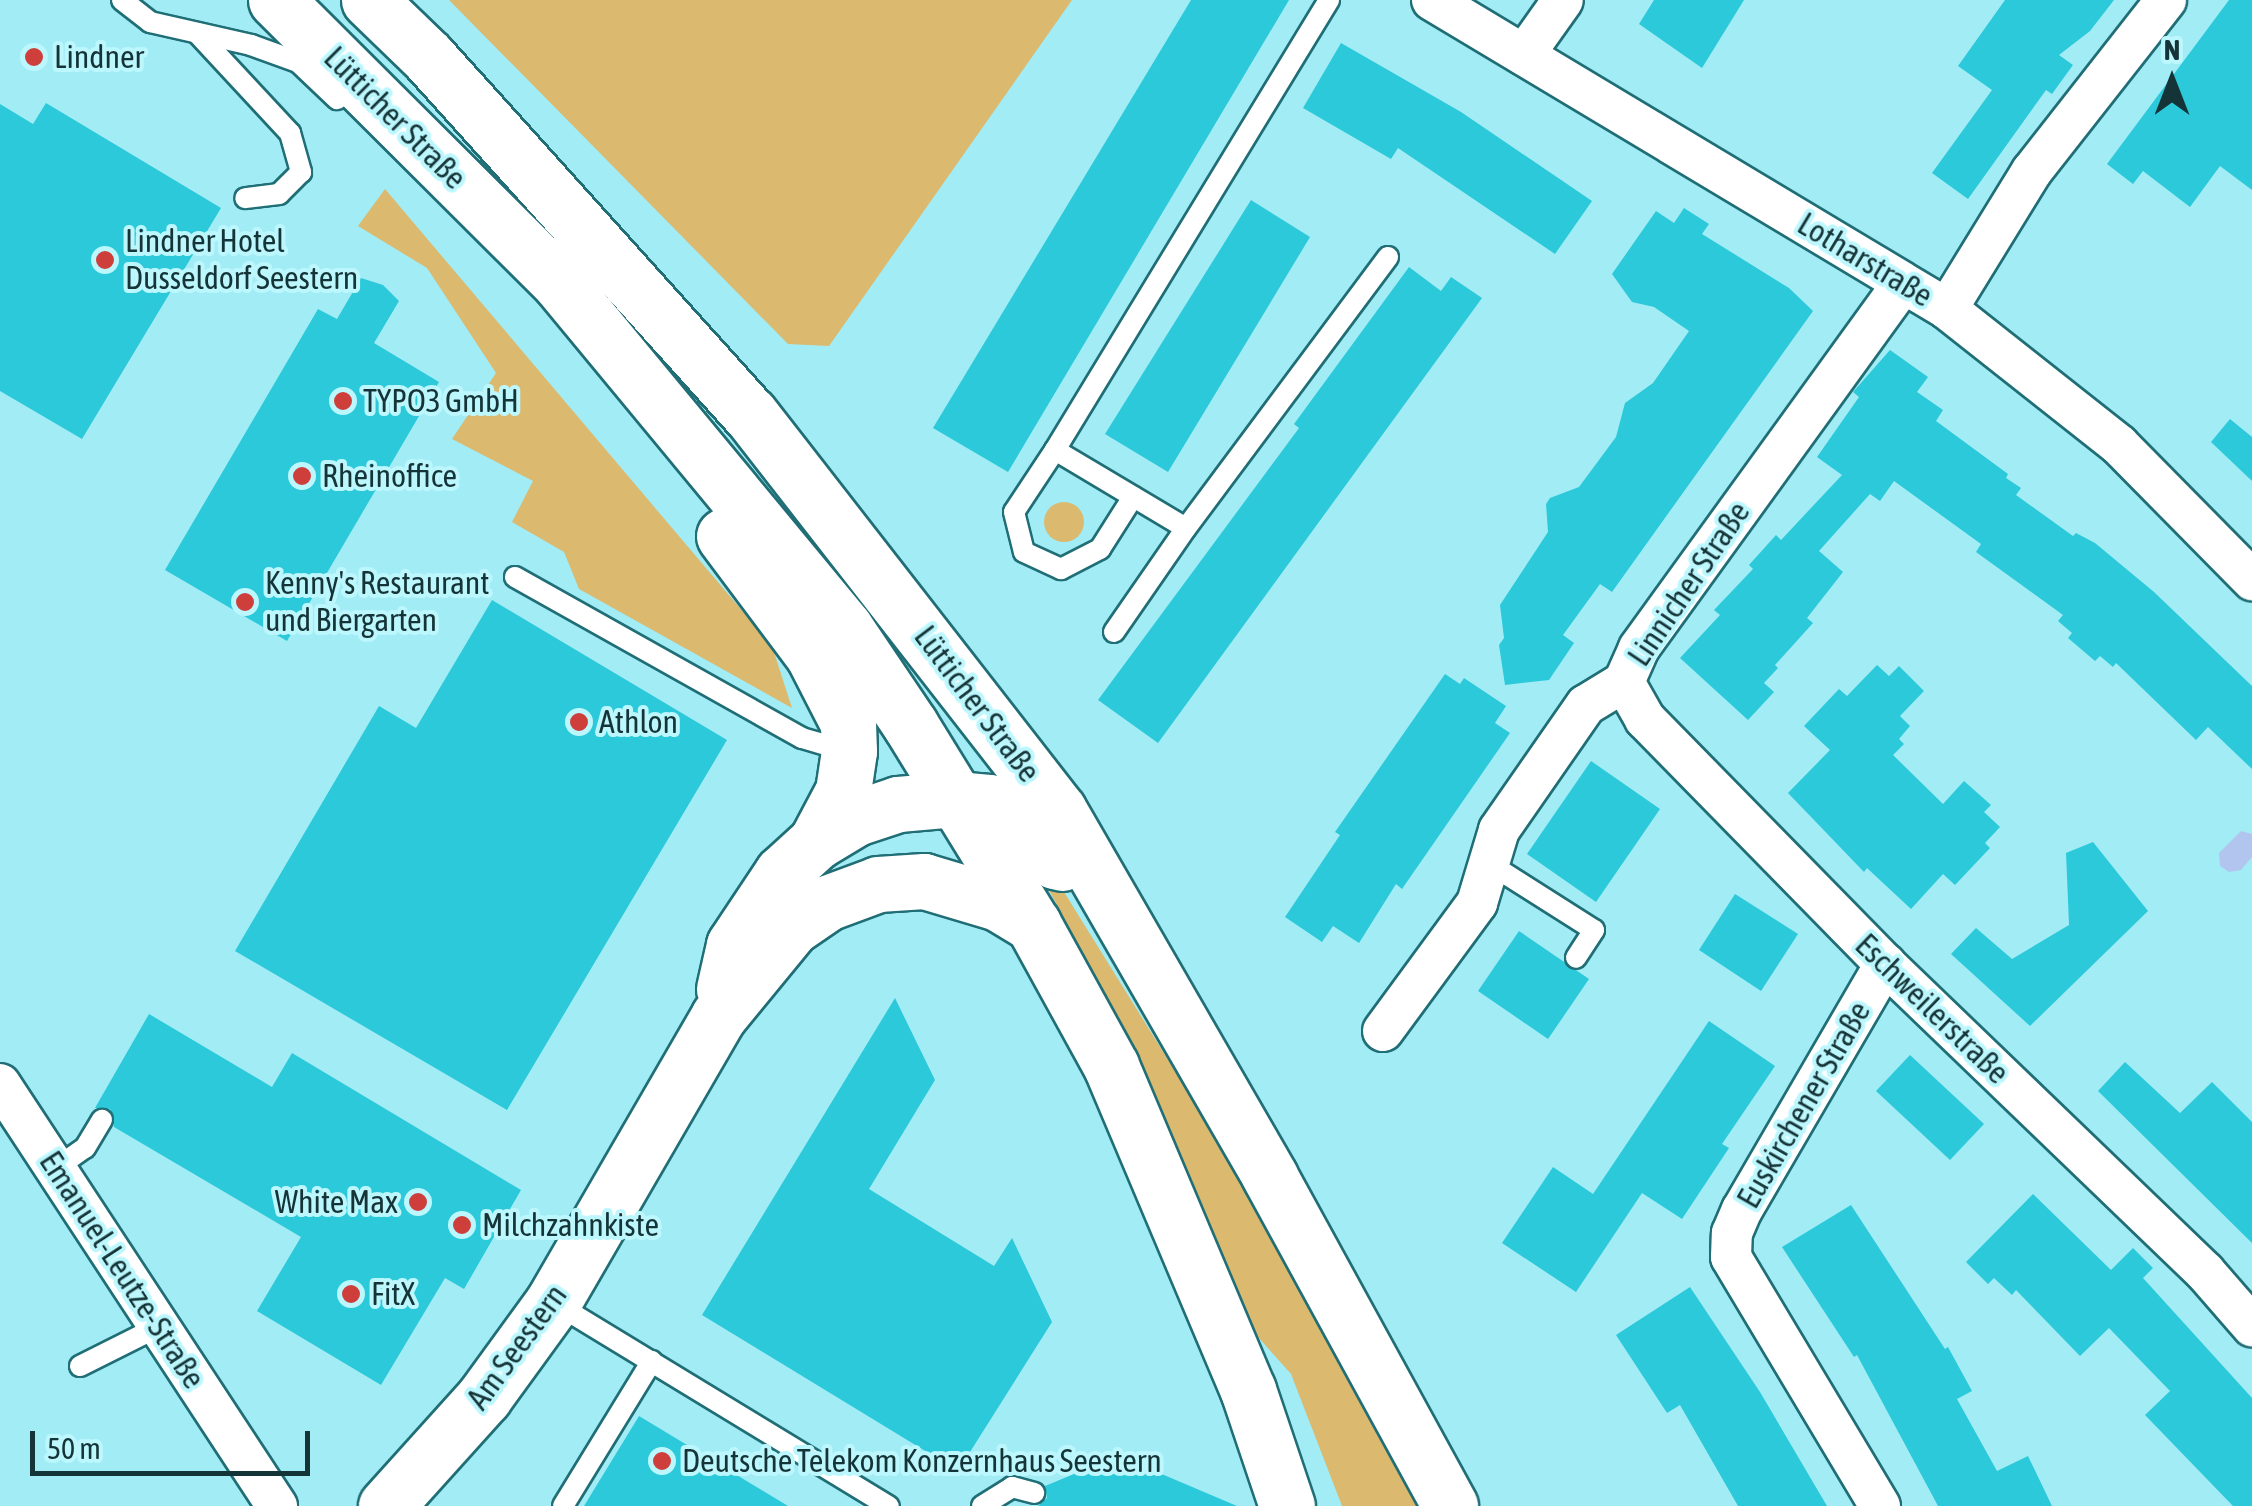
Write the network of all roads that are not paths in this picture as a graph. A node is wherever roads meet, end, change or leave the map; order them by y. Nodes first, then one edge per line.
1 (122, 0) edge
2 (276, 0) edge
3 (369, 0) edge
4 (1328, 0) edge
5 (1432, 0) edge
6 (1562, 0) edge
7 (2166, 0) edge
8 (197, 33) junction
9 (1524, 55) junction
10 (380, 101) junction
11 (474, 196) junction
12 (245, 198) dead end
13 (1388, 258) dead end
14 (1903, 283) junction
15 (1947, 309) junction
16 (1055, 450) junction
17 (1133, 496) junction
18 (1186, 528) junction
19 (515, 577) dead end
20 (2252, 580) edge
21 (1114, 632) dead end
22 (1624, 682) junction
23 (849, 752) junction
24 (955, 799) junction
25 (816, 842) junction
26 (1490, 864) junction
27 (1094, 869) junction
28 (1033, 924) junction
29 (1576, 958) dead end
30 (1885, 964) junction
31 (718, 1017) junction
32 (1383, 1031) dead end
33 (0, 1084) edge
34 (102, 1120) dead end
35 (56, 1168) junction
36 (553, 1302) junction
37 (158, 1326) junction
38 (2252, 1326) edge
39 (652, 1361) junction
40 (80, 1366) dead end
41 (1034, 1493) dead end
42 (278, 1506) edge
43 (386, 1506) edge
44 (563, 1506) edge
45 (889, 1506) edge
46 (982, 1506) edge
47 (1287, 1506) edge
48 (1450, 1506) edge
49 (1880, 1506) edge

1 - 8 lane
2 - 10 main road, Lütticher Straße
3 - 27 main road, Lütticher Straße
4 - 16 lane
5 - 9 street, Lotharstraße
6 - 9 street
7 - 15 street
8 - 10 lane
8 - 12 lane
9 - 14 street, Lotharstraße
10 - 11 main road, Lütticher Straße
11 - 23 main road
11 - 24 main road, Lütticher Straße
13 - 18 lane
14 - 15 street, Lotharstraße
14 - 22 street, Linnicher Straße
15 - 20 street, Lotharstraße
16 - 17 lane
16 - 17 lane
17 - 18 lane
18 - 21 lane
19 - 23 lane
22 - 26 street, Linnicher Straße
22 - 30 street, Eschweilerstraße
23 - 25 main road
24 - 25 main road
24 - 27 main road
24 - 28 main road, Lütticher Straße
25 - 31 main road
26 - 29 lane
26 - 32 street, Linnicher Straße
27 - 48 main road, Lütticher Straße
28 - 31 main road
28 - 47 main road, Lütticher Straße
30 - 38 street, Eschweilerstraße
30 - 49 street, Euskirchener Straße
31 - 36 main road, Am Seestern
33 - 35 street, Emanuel-Leutze-Straße
34 - 35 lane
35 - 37 street, Emanuel-Leutze-Straße
36 - 39 lane
36 - 43 main road, Am Seestern
37 - 40 lane
37 - 42 street, Emanuel-Leutze-Straße
39 - 44 lane
39 - 45 lane
41 - 46 lane

